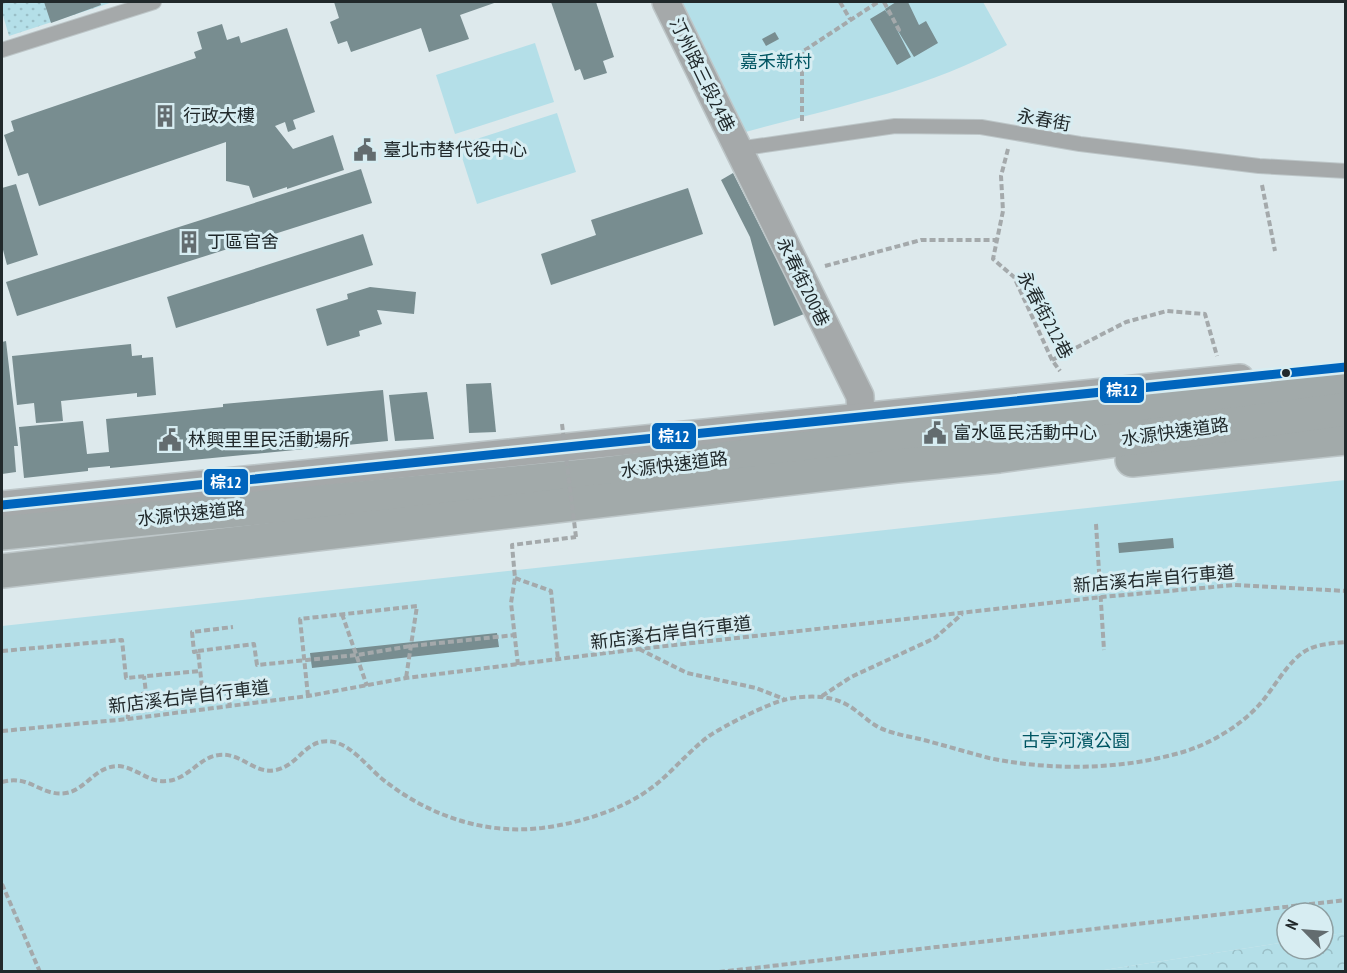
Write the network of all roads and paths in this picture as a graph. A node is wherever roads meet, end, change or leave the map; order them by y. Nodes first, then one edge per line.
1 (154, 2) edge
2 (666, 2) edge
3 (840, 2) edge
4 (878, 2) edge
5 (884, 2) edge
6 (850, 19) junction
7 (896, 32) dead end
8 (2, 50) edge
9 (1012, 132) junction
10 (802, 140) junction
11 (738, 149) junction
12 (1258, 166) junction
13 (1346, 171) edge
14 (996, 240) junction
15 (1275, 251) dead end
16 (798, 272) junction
17 (1217, 356) dead end
18 (1052, 360) junction
19 (1346, 367) edge
20 (1062, 374) dead end
21 (1346, 380) edge
22 (1346, 409) edge
23 (861, 417) junction
24 (562, 424) dead end
25 (1346, 438) edge
26 (999, 456) junction
27 (2, 505) edge
28 (1096, 524) dead end
29 (2, 533) edge
30 (2, 571) edge
31 (514, 578) junction
32 (1346, 591) edge
33 (1102, 597) junction
34 (964, 613) junction
35 (342, 614) junction
36 (232, 627) dead end
37 (515, 635) junction
38 (1346, 642) edge
39 (411, 646) junction
40 (639, 649) junction
41 (1104, 650) dead end
42 (2, 651) edge
43 (198, 651) junction
44 (357, 656) junction
45 (558, 660) junction
46 (304, 661) junction
47 (518, 665) junction
48 (200, 671) junction
49 (144, 676) junction
50 (406, 678) junction
51 (368, 686) junction
52 (308, 696) junction
53 (822, 697) junction
54 (784, 699) junction
55 (230, 706) junction
56 (128, 719) junction
57 (2, 730) edge
58 (2, 782) edge
59 (2, 884) edge
60 (1346, 900) edge
61 (40, 972) edge
62 (719, 972) edge

1 - 8 lane
2 - 11 street, 汀州路三段24巷
3 - 6 path
4 - 6 path
5 - 7 path
6 - 10 path
9 - 10 lane, 永春街
9 - 12 lane, 永春街
9 - 14 path, 永春街212巷
10 - 11 lane, 永春街
11 - 16 street, 永春街200巷
12 - 13 lane, 永春街
12 - 15 path
14 - 16 path
14 - 18 path, 永春街212巷
16 - 23 street, 永春街200巷
17 - 18 path
18 - 20 path, 永春街212巷
19 - 23 street
21 - 29 highway, 水源快速道路
22 - 26 highway, 水源快速道路
23 - 27 street
24 - 31 path, bridge
25 - 26 highway
26 - 30 highway, 水源快速道路
28 - 33 path
31 - 37 path
31 - 45 path
32 - 33 path, 新店溪右岸自行車道
33 - 34 path, 新店溪右岸自行車道
33 - 41 path
34 - 40 path, 新店溪右岸自行車道
34 - 53 path
35 - 39 path
35 - 44 path
35 - 46 path
36 - 43 path
37 - 39 path
37 - 47 path
38 - 53 path
39 - 44 path
39 - 50 path
40 - 45 path, 新店溪右岸自行車道
40 - 54 path
42 - 49 path
43 - 46 path
43 - 48 path
44 - 46 path
44 - 51 path
45 - 47 path, 新店溪右岸自行車道
46 - 52 path
47 - 50 path, 新店溪右岸自行車道
48 - 49 path
48 - 55 path
49 - 56 path
50 - 51 path, 新店溪右岸自行車道
51 - 52 path, 新店溪右岸自行車道
52 - 55 path, 新店溪右岸自行車道
53 - 54 path
54 - 58 path
55 - 56 path, 新店溪右岸自行車道
56 - 57 path, 新店溪右岸自行車道
59 - 61 path
60 - 62 path

